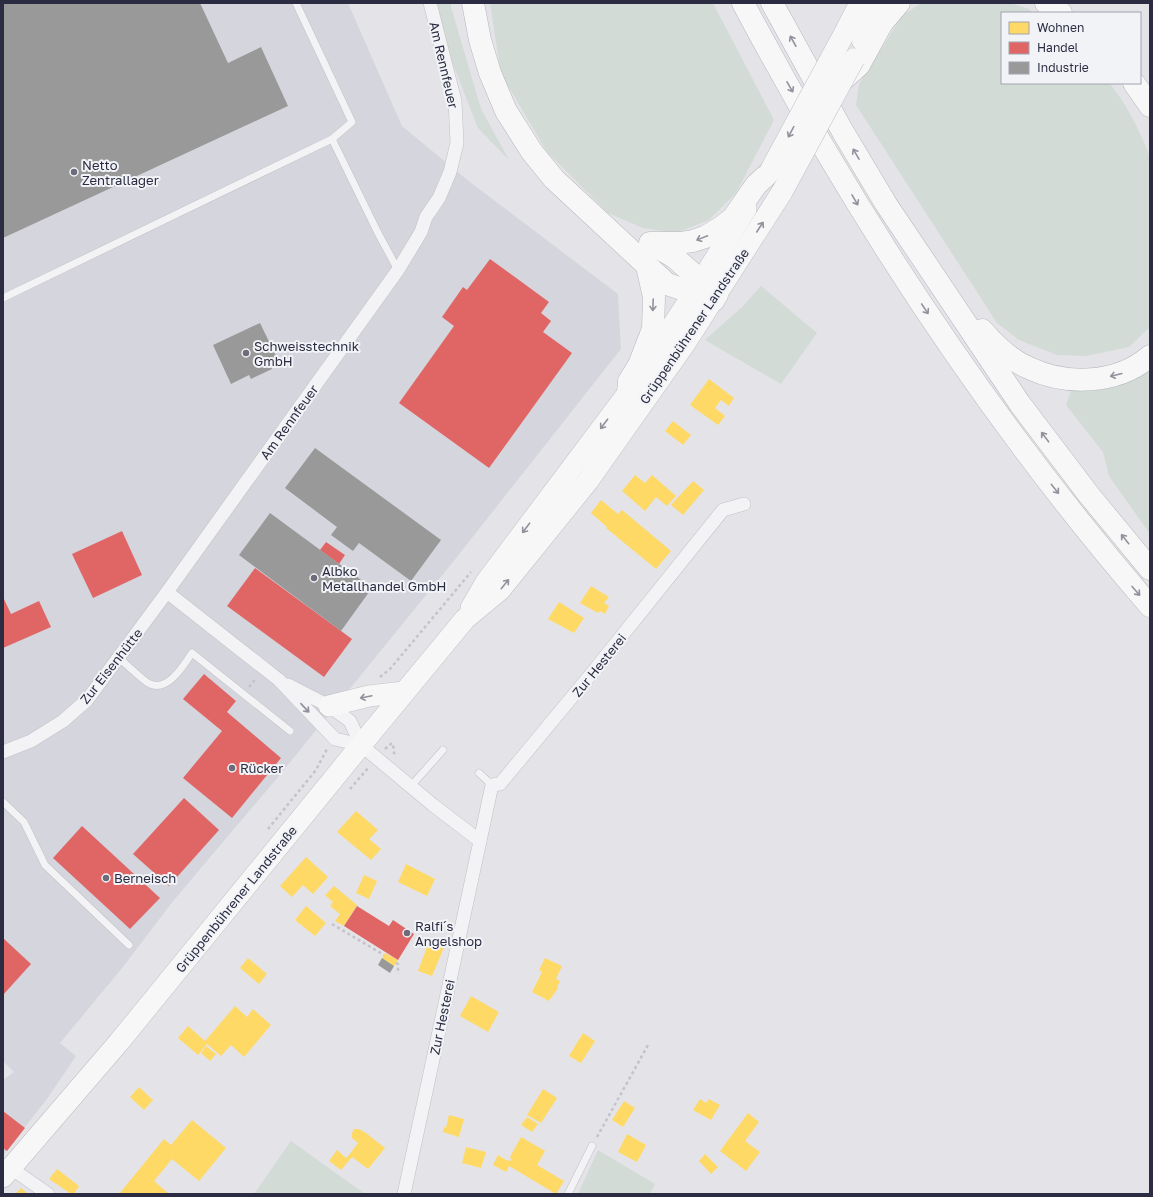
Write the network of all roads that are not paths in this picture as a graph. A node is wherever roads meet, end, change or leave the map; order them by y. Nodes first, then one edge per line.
1 (296, 3) edge
2 (430, 3) edge
3 (743, 3) edge
4 (772, 3) edge
5 (860, 3) edge
6 (880, 3) edge
7 (898, 3) edge
8 (1046, 3) edge
9 (474, 6) edge
10 (1060, 12) edge
11 (856, 62) junction
12 (843, 80) joint
13 (1135, 84) edge
14 (1150, 106) edge
15 (332, 139) junction
16 (769, 173) junction
17 (608, 228) junction
18 (650, 243) junction
19 (914, 247) junction
20 (647, 266) junction
21 (398, 270) junction
22 (706, 292) junction
23 (3, 298) edge
24 (1150, 356) edge
25 (628, 393) junction
26 (744, 504) dead end
27 (1150, 569) edge
28 (167, 592) junction
29 (1150, 606) edge
30 (465, 619) junction
31 (118, 657) junction
32 (279, 680) junction
33 (404, 692) junction
34 (329, 706) junction
35 (290, 731) dead end
36 (361, 745) junction
37 (443, 750) dead end
38 (3, 752) edge
39 (479, 773) dead end
40 (492, 785) junction
41 (411, 786) junction
42 (3, 802) edge
43 (480, 841) junction
44 (129, 945) dead end
45 (592, 1146) road end
46 (5, 1170) edge
47 (48, 1194) edge
48 (404, 1194) edge
49 (568, 1194) edge

1 - 15 lane
2 - 21 street, Am Rennfeuer
3 -> 29 highway
19 -> 4 highway
5 -> 16 main road, Grüppenbührener Landstraße, bridge
6 - 11 main road
7 - 11 highway
8 - 10 highway
9 - 17 highway
11 - 12 highway
22 -> 12 main road, Grüppenbührener Landstraße, bridge
13 - 14 highway
15 - 21 lane
15 - 23 lane
16 -> 18 highway
16 - 22 main road, Grüppenbührener Landstraße
17 - 18 highway
17 - 20 highway
18 - 22 highway
24 -> 19 highway
27 -> 19 highway
20 - 22 highway
20 -> 25 highway
21 - 28 street, Am Rennfeuer
22 - 25 main road, Grüppenbührener Landstraße
30 -> 22 main road, Grüppenbührener Landstraße
25 -> 30 main road, Grüppenbührener Landstraße
26 - 40 street, Zur Hesterei
28 - 31 street, Zur Eisenhütte
28 - 32 street
30 - 33 main road, Grüppenbührener Landstraße
31 - 35 lane
31 - 38 street, Zur Eisenhütte
32 - 34 street
32 -> 36 street
33 -> 34 main road
33 - 36 main road, Grüppenbührener Landstraße
34 - 36 street
36 - 41 street
36 - 46 main road, Grüppenbührener Landstraße
37 - 41 lane
39 - 40 lane
40 - 43 street, Zur Hesterei
41 - 43 street
42 - 44 lane
43 - 48 street, Zur Hesterei
45 - 49 lane
46 - 47 street

